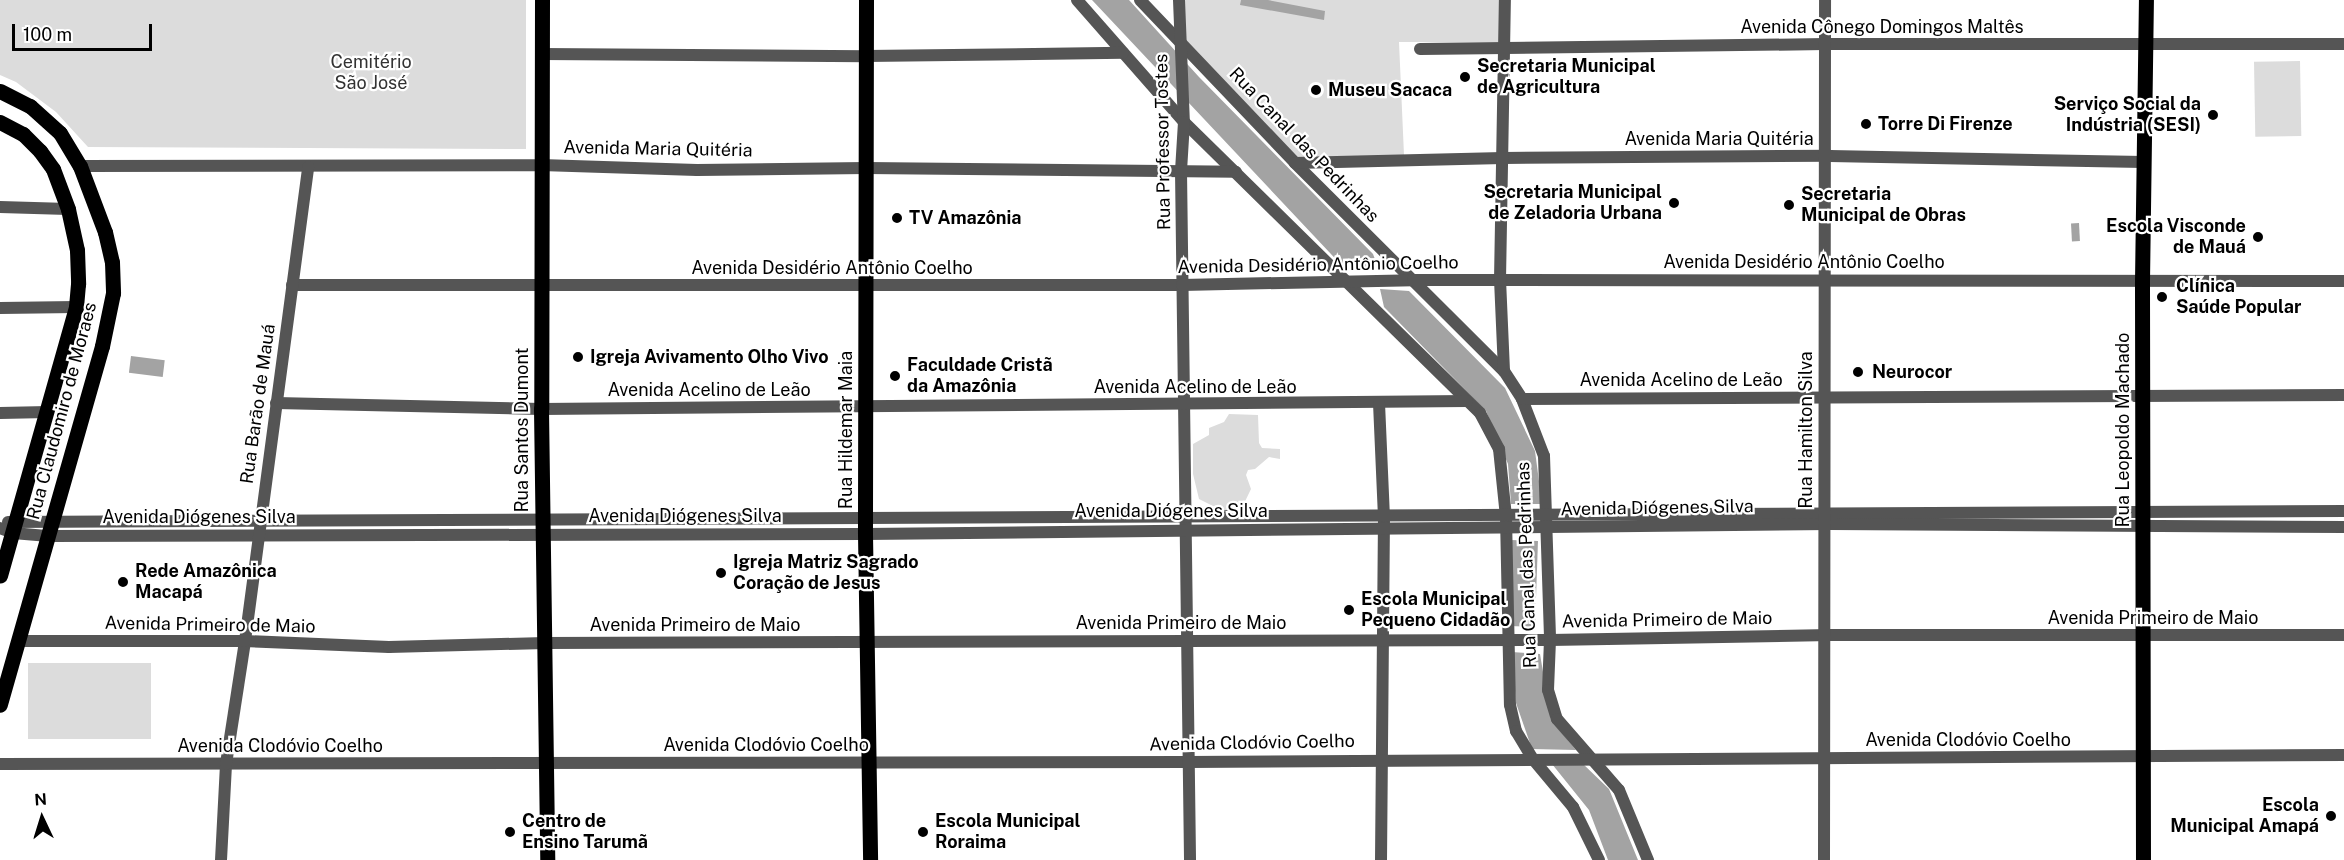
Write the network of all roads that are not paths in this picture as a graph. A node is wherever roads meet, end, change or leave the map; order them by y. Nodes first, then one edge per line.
1 (542, 0) edge
2 (866, 0) edge
3 (1077, 0) edge
4 (1140, 0) edge
5 (1179, 0) edge
6 (1505, 0) edge
7 (1825, 0) edge
8 (2146, 0) edge
9 (1825, 44) junction
10 (2344, 44) edge
11 (2145, 45) junction
12 (1179, 46) junction
13 (1506, 46) junction
14 (1420, 49) dead end
15 (1123, 52) junction
16 (541, 54) junction
17 (866, 56) junction
18 (0, 91) edge
19 (1184, 122) junction
20 (0, 123) edge
21 (1823, 156) junction
22 (1503, 158) junction
23 (2143, 162) junction
24 (1295, 163) junction
25 (541, 165) junction
26 (80, 166) junction
27 (308, 166) junction
28 (867, 168) junction
29 (53, 169) junction
30 (1181, 171) junction
31 (1236, 172) junction
32 (0, 207) edge
33 (68, 209) junction
34 (1413, 280) junction
35 (1500, 280) junction
36 (1824, 280) junction
37 (1347, 281) junction
38 (2142, 281) junction
39 (2344, 281) edge
40 (292, 285) junction
41 (1182, 285) junction
42 (867, 286) junction
43 (541, 287) junction
44 (76, 307) junction
45 (0, 308) edge
46 (1504, 370) junction
47 (2344, 395) edge
48 (2143, 396) junction
49 (1823, 398) junction
50 (1522, 399) junction
51 (1467, 401) junction
52 (276, 404) junction
53 (1379, 404) junction
54 (1186, 405) junction
55 (866, 406) junction
56 (541, 409) junction
57 (0, 412) edge
58 (48, 412) junction
59 (2344, 511) edge
60 (1032, 516) junction
61 (2144, 518) junction
62 (1824, 519) junction
63 (54, 521) junction
64 (260, 521) junction
65 (436, 521) junction
66 (1510, 522) junction
67 (1541, 522) junction
68 (1186, 523) junction
69 (1384, 523) junction
70 (7, 526) edge
71 (865, 526) junction
72 (542, 527) junction
73 (2344, 527) edge
74 (1033, 531) junction
75 (259, 534) junction
76 (436, 534) junction
77 (49, 536) junction
78 (0, 575) edge
79 (1824, 635) junction
80 (2344, 635) edge
81 (2144, 636) junction
82 (1382, 639) junction
83 (1510, 640) junction
84 (1544, 640) junction
85 (19, 641) junction
86 (245, 641) junction
87 (1187, 641) junction
88 (867, 642) junction
89 (545, 643) junction
90 (0, 705) edge
91 (2344, 755) edge
92 (2144, 757) junction
93 (1536, 758) junction
94 (1592, 758) junction
95 (1825, 758) junction
96 (1382, 759) junction
97 (1188, 762) junction
98 (546, 763) junction
99 (869, 763) junction
100 (0, 764) edge
101 (226, 764) junction
102 (221, 860) edge
103 (547, 860) edge
104 (870, 860) edge
105 (1190, 860) edge
106 (1381, 860) edge
107 (1599, 860) edge
108 (1648, 860) edge
109 (1824, 860) edge
110 (2143, 860) edge

1 - 16 main road, Rua Santos Dumont
2 - 17 main road, Rua Hildemar Maia
3 - 15 street
4 - 12 street, Rua Canal das Pedrinhas
5 - 12 street, Rua Professor Tostes
6 - 13 street
7 - 9 street, Rua Hamilton Silva
8 - 11 main road, Rua Leopoldo Machado
9 - 11 street, Avenida Cônego Domingos Maltês
9 - 13 street, Avenida Cônego Domingos Maltês
9 - 21 street, Rua Hamilton Silva
10 - 11 street, Avenida Cônego Domingos Maltês
11 - 23 main road, Rua Leopoldo Machado
12 - 19 street, Rua Professor Tostes
12 - 24 street, Rua Canal das Pedrinhas
13 - 14 street, Avenida Cônego Domingos Maltês
13 - 22 street
15 - 17 street
15 - 19 street
16 - 17 street
16 - 25 main road, Rua Santos Dumont
17 - 28 main road, Rua Hildemar Maia
18 - 26 main road, Rua Claudomiro de Moraes
19 - 30 street, Rua Professor Tostes
19 - 31 street
20 - 29 main road, Rua Claudomiro de Moraes
21 - 22 street, Avenida Maria Quitéria
21 - 23 street, Avenida Maria Quitéria
21 - 36 street, Rua Hamilton Silva
22 - 24 street, Avenida Maria Quitéria
22 - 35 street
23 - 38 main road, Rua Leopoldo Machado
24 - 34 street, Rua Canal das Pedrinhas
25 - 27 street, Avenida Maria Quitéria
25 - 28 street, Avenida Maria Quitéria
25 - 43 main road, Rua Santos Dumont
26 - 27 street, Avenida Maria Quitéria
26 - 29 main road
26 - 63 main road, Rua Claudomiro de Moraes
27 - 40 street, Rua Barão de Mauá
28 - 30 street, Avenida Maria Quitéria
28 - 42 main road, Rua Hildemar Maia
29 - 33 main road, Rua Claudomiro de Moraes
30 - 31 street, Avenida Maria Quitéria
30 - 41 street, Rua Professor Tostes
31 - 37 street
32 - 33 street
33 - 44 main road, Rua Claudomiro de Moraes
34 - 35 street, Avenida Desidério Antônio Coelho
34 - 37 street, Avenida Desidério Antônio Coelho
34 - 46 street, Rua Canal das Pedrinhas
35 - 36 street, Avenida Desidério Antônio Coelho
35 - 46 street
36 - 38 street, Avenida Desidério Antônio Coelho
36 - 49 street, Rua Hamilton Silva
37 - 41 street, Avenida Desidério Antônio Coelho
37 - 51 street
38 - 39 street, Avenida Desidério Antônio Coelho
38 - 48 main road, Rua Leopoldo Machado
40 - 43 street, Avenida Desidério Antônio Coelho
40 - 52 street, Rua Barão de Mauá
41 - 42 street, Avenida Desidério Antônio Coelho
41 - 54 street, Rua Professor Tostes
42 - 43 street, Avenida Desidério Antônio Coelho
42 - 55 main road, Rua Hildemar Maia
43 - 56 main road, Rua Santos Dumont
44 - 45 street
44 - 58 main road, Rua Claudomiro de Moraes
46 - 50 street, Rua Canal das Pedrinhas
47 - 48 street, Avenida Acelino de Leão
48 - 49 street, Avenida Acelino de Leão
48 - 61 main road, Rua Leopoldo Machado
49 - 50 street, Avenida Acelino de Leão
49 - 62 street, Rua Hamilton Silva
50 - 67 street, Rua Canal das Pedrinhas
51 - 53 street, Avenida Acelino de Leão
51 - 66 street
52 - 56 street, Avenida Acelino de Leão
52 - 64 street, Rua Barão de Mauá
53 - 54 street, Avenida Acelino de Leão
53 - 69 street
54 - 55 street, Avenida Acelino de Leão
54 - 68 street, Rua Professor Tostes
55 - 56 street, Avenida Acelino de Leão
55 - 71 main road, Rua Hildemar Maia
56 - 72 main road, Rua Santos Dumont
57 - 58 street
58 - 70 main road, Rua Claudomiro de Moraes
59 - 61 street, Avenida Diógenes Silva
60 - 68 street, Avenida Diógenes Silva
60 - 71 street, Avenida Diógenes Silva
60 - 74 street
61 - 62 street, Avenida Diógenes Silva
61 - 73 street, Avenida Diógenes Silva
61 - 81 main road, Rua Leopoldo Machado
62 - 67 street, Avenida Diógenes Silva
62 - 79 street, Rua Hamilton Silva
63 - 64 street, Avenida Diógenes Silva
63 - 70 street, Avenida Diógenes Silva
63 - 77 main road, Rua Claudomiro de Moraes
64 - 65 street, Avenida Diógenes Silva
64 - 75 street, Rua Barão de Mauá
65 - 72 street, Avenida Diógenes Silva
65 - 76 street
66 - 67 street, Avenida Diógenes Silva
66 - 69 street, Avenida Diógenes Silva
66 - 83 street
67 - 84 street, Rua Canal das Pedrinhas
68 - 69 street, Avenida Diógenes Silva
68 - 74 street, Avenida Diógenes Silva
68 - 87 street, Rua Professor Tostes
69 - 82 street
70 - 77 street, Avenida Diógenes Silva
70 - 78 main road, Rua Claudomiro de Moraes
71 - 72 street, Avenida Diógenes Silva
71 - 74 street, Avenida Diógenes Silva
71 - 88 main road, Rua Hildemar Maia
72 - 76 street, Avenida Diógenes Silva
72 - 89 main road, Rua Santos Dumont
75 - 76 street, Avenida Diógenes Silva
75 - 77 street, Avenida Diógenes Silva
75 - 86 street, Rua Barão de Mauá
77 - 85 main road, Rua Claudomiro de Moraes
79 - 81 street, Avenida Primeiro de Maio
79 - 84 street, Avenida Primeiro de Maio
79 - 95 street, Rua Hamilton Silva
80 - 81 street, Avenida Primeiro de Maio
81 - 92 main road, Rua Leopoldo Machado
82 - 83 street, Avenida Primeiro de Maio
82 - 87 street, Avenida Primeiro de Maio
82 - 96 street
83 - 84 street, Avenida Primeiro de Maio
83 - 93 street
84 - 94 street, Rua Canal das Pedrinhas
85 - 86 street, Avenida Primeiro de Maio
85 - 90 main road, Rua Claudomiro de Moraes
86 - 89 street, Avenida Primeiro de Maio
86 - 101 street, Rua Barão de Mauá
87 - 88 street, Avenida Primeiro de Maio
87 - 97 street, Rua Professor Tostes
88 - 89 street, Avenida Primeiro de Maio
88 - 99 main road, Rua Hildemar Maia
89 - 98 main road, Rua Santos Dumont
91 - 92 street, Avenida Clodóvio Coelho
92 - 95 street, Avenida Clodóvio Coelho
92 - 110 main road, Rua Leopoldo Machado
93 - 94 street, Avenida Clodóvio Coelho
93 - 96 street, Avenida Clodóvio Coelho
93 - 107 street
94 - 95 street, Avenida Clodóvio Coelho
94 - 108 street, Rua Canal das Pedrinhas
95 - 109 street, Rua Hamilton Silva
96 - 97 street, Avenida Clodóvio Coelho
96 - 106 street
97 - 99 street, Avenida Clodóvio Coelho
97 - 105 street, Rua Professor Tostes
98 - 99 street, Avenida Clodóvio Coelho
98 - 101 street, Avenida Clodóvio Coelho
98 - 103 main road, Rua Santos Dumont
99 - 104 main road, Rua Hildemar Maia
100 - 101 street, Avenida Clodóvio Coelho
101 - 102 street, Rua Barão de Mauá

